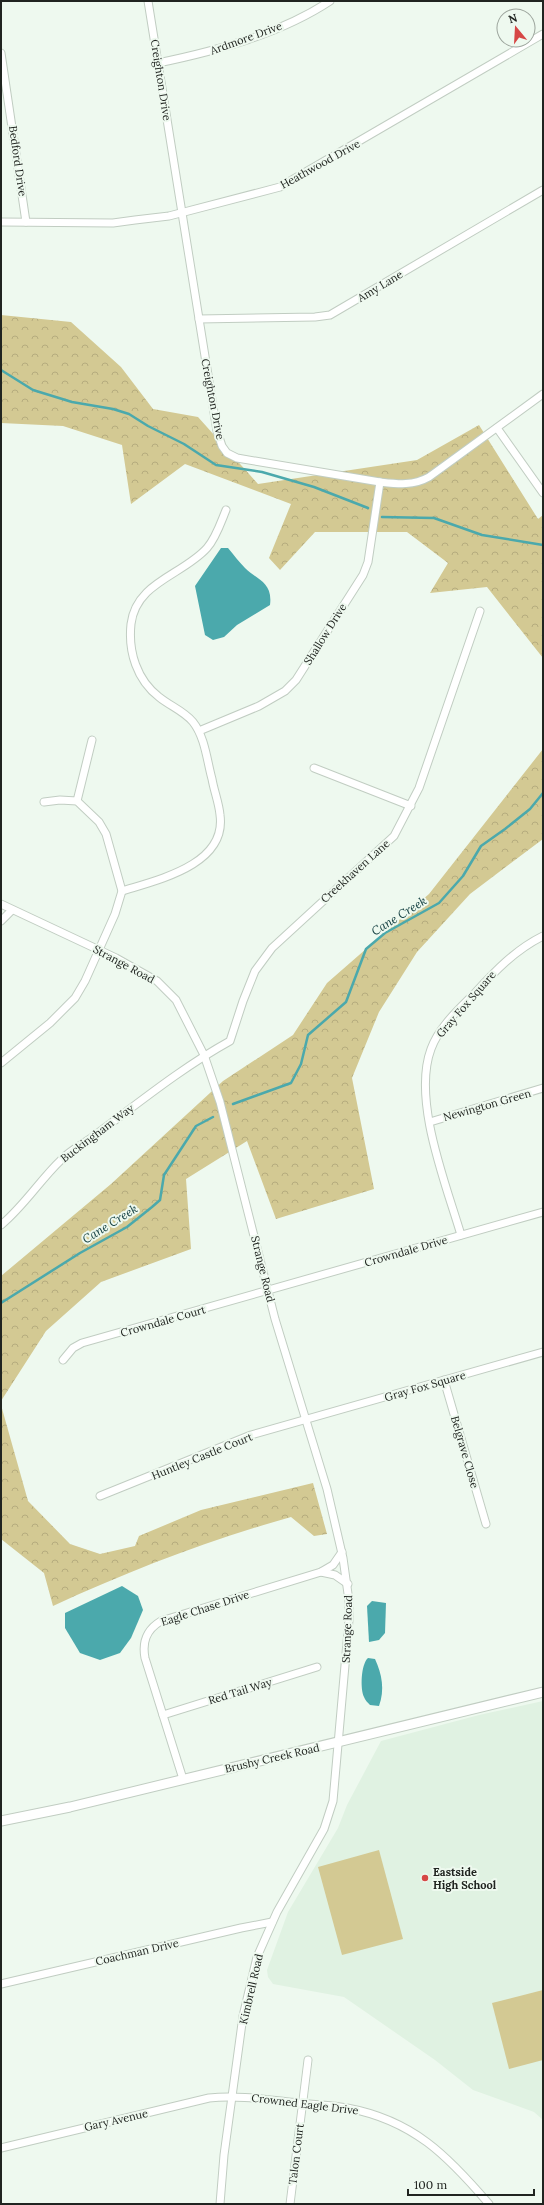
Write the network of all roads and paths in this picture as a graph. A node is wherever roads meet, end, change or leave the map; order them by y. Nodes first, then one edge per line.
1 (148, 1) edge
2 (330, 1) edge
3 (543, 34) edge
4 (1, 54) edge
5 (158, 63) junction
6 (543, 190) edge
7 (182, 212) junction
8 (1, 222) edge
9 (26, 222) junction
10 (199, 319) junction
11 (543, 394) edge
12 (498, 428) junction
13 (380, 482) junction
14 (543, 493) edge
15 (226, 510) dead end
16 (480, 611) dead end
17 (199, 731) junction
18 (92, 740) dead end
19 (314, 768) dead end
20 (77, 801) junction
21 (44, 802) dead end
22 (411, 806) junction
23 (122, 891) junction
24 (1, 904) edge
25 (12, 910) junction
26 (1, 921) edge
27 (543, 936) edge
28 (98, 950) junction
29 (204, 1055) junction
30 (1, 1063) edge
31 (543, 1088) edge
32 (430, 1122) junction
33 (543, 1212) edge
34 (1, 1225) edge
35 (461, 1235) junction
36 (268, 1291) junction
37 (543, 1352) edge
38 (63, 1360) dead end
39 (444, 1380) junction
40 (306, 1419) junction
41 (100, 1496) dead end
42 (486, 1524) dead end
43 (342, 1552) junction
44 (321, 1572) junction
45 (348, 1584) junction
46 (317, 1667) dead end
47 (543, 1692) edge
48 (163, 1716) junction
49 (340, 1742) junction
50 (183, 1779) junction
51 (1, 1821) edge
52 (272, 1922) junction
53 (1, 1984) edge
54 (308, 2060) dead end
55 (231, 2095) junction
56 (302, 2104) junction
57 (1, 2148) edge
58 (220, 2204) edge
59 (290, 2204) edge
60 (489, 2204) edge

1 - 5 street, Creighton Drive
2 - 5 street, Ardmore Drive
3 - 7 street, Heathwood Drive
4 - 9 street, Bedford Drive
5 - 7 street, Creighton Drive
6 - 10 street, Amy Lane
7 - 9 street, Heathwood Drive
7 - 10 street, Creighton Drive
8 - 9 street, Heathwood Drive
10 - 13 street, Creighton Drive
11 - 12 street, Creighton Drive
12 - 13 street, Creighton Drive
12 - 14 street
13 - 17 street, Shallow Drive
15 - 17 street
16 - 22 street, Creekhaven Lane
17 - 23 street
18 - 20 street
19 - 22 street
20 - 21 street
20 - 23 street
22 - 29 street, Creekhaven Lane
23 - 28 street
24 - 25 street, Strange Road
25 - 26 street
25 - 28 street, Strange Road
27 - 32 street, Gray Fox Square
28 - 29 street, Strange Road
28 - 30 street
29 - 34 street, Buckingham Way
29 - 36 street, Strange Road
31 - 32 street, Newington Green
32 - 35 street, Gray Fox Square
33 - 35 street, Crowndale Drive
35 - 36 street, Crowndale Drive
36 - 38 street, Crowndale Court
36 - 40 street, Strange Road
37 - 39 street, Gray Fox Square
39 - 40 street, Gray Fox Square
39 - 42 street, Belgrave Close
40 - 41 street, Huntley Castle Court
40 - 43 street, Strange Road
43 - 44 street, Eagle Chase Drive
43 - 45 street, Strange Road
44 - 45 street
44 - 48 street, Eagle Chase Drive
45 - 49 street, Strange Road
46 - 48 street, Red Tail Way
47 - 49 street, Brushy Creek Road
48 - 50 street, Eagle Chase Drive
49 - 50 street, Brushy Creek Road
49 - 52 street, Kimbrell Road
50 - 51 street, Brushy Creek Road
52 - 53 street, Coachman Drive
52 - 55 street, Kimbrell Road
54 - 56 street, Talon Court
55 - 56 street, Crowned Eagle Drive
55 - 57 street, Gary Avenue
55 - 58 street, Kimbrell Road
56 - 59 street, Talon Court
56 - 60 street, Crowned Eagle Drive

